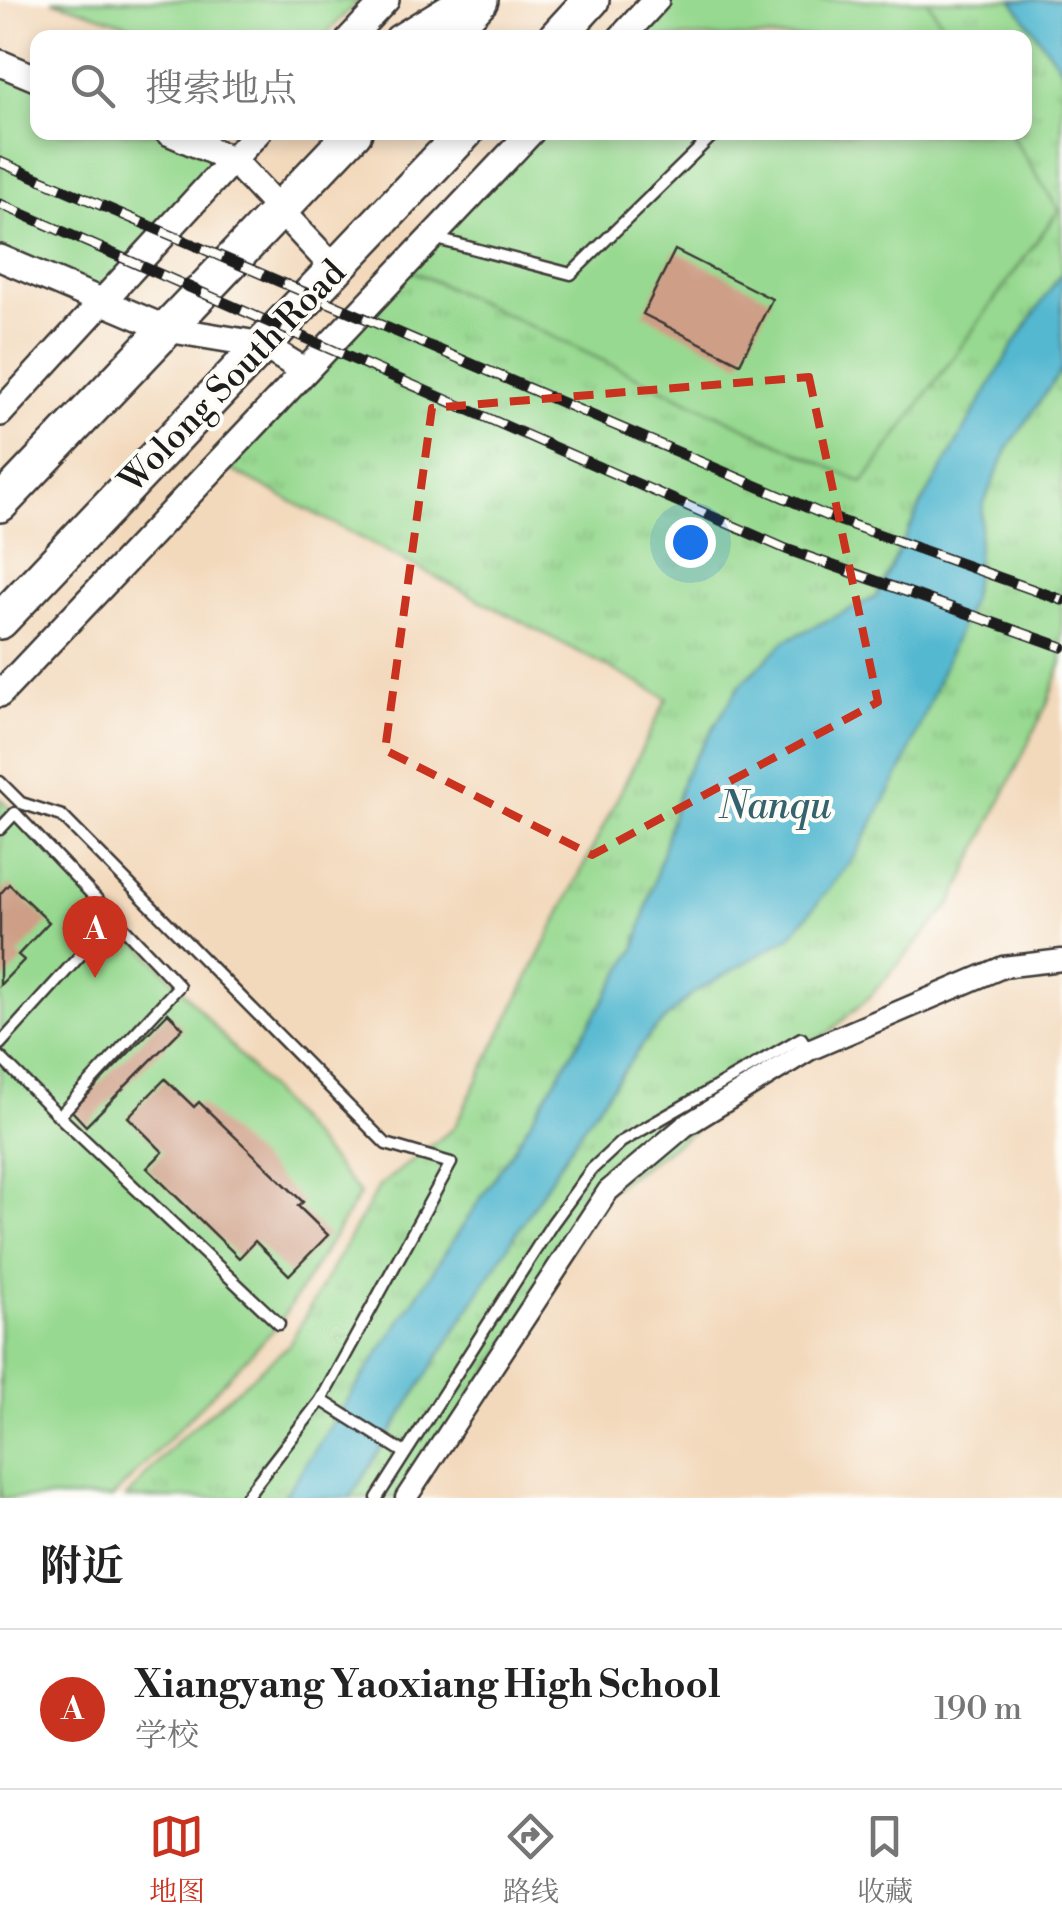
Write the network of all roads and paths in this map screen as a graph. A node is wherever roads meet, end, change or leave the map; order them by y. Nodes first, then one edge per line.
1 (386, 0) edge
2 (460, 0) edge
3 (480, 0) edge
4 (592, 0) edge
5 (656, 0) edge
6 (358, 30) edge
7 (411, 30) edge
8 (452, 30) edge
9 (564, 30) edge
10 (628, 30) edge
11 (0, 63) edge
12 (30, 75) edge
13 (187, 140) edge
14 (251, 140) edge
15 (346, 140) edge
16 (457, 140) edge
17 (523, 140) edge
18 (708, 140) edge
19 (234, 160) junction
20 (281, 209) junction
21 (432, 237) junction
22 (0, 258) edge
23 (335, 269) junction
24 (101, 303) junction
25 (167, 329) junction
26 (263, 344) junction
27 (306, 371) junction
28 (0, 413) edge
29 (0, 504) edge
30 (0, 621) edge
31 (0, 694) edge
32 (0, 782) edge
33 (18, 808) junction
34 (0, 829) edge
35 (114, 918) junction
36 (1062, 960) edge
37 (0, 1044) edge
38 (808, 1050) junction
39 (0, 1057) edge
40 (59, 1116) junction
41 (279, 1324) dead end
42 (320, 1400) junction
43 (405, 1453) junction
44 (245, 1498) edge
45 (377, 1498) edge
46 (406, 1498) edge

1 - 6 street
2 - 7 street
3 - 8 highway
4 - 9 highway
5 - 10 street
11 - 12 street
13 - 19 street
14 - 19 street
15 - 20 highway
16 - 23 highway, Wolong South Road
17 - 21 street
18 - 21 lane
19 - 20 street
19 - 24 street
20 - 23 street
20 - 25 highway
21 - 27 street
22 - 24 street
23 - 26 highway, Wolong South Road
24 - 25 street
24 - 28 street
25 - 26 street
25 - 29 highway
26 - 27 street
26 - 30 highway, Wolong South Road
27 - 31 street
32 - 33 lane
33 - 34 lane
33 - 35 lane
33 - 42 lane
35 - 37 lane
35 - 40 lane
36 - 38 street
38 - 43 lane
38 - 46 street
39 - 40 lane
40 - 41 lane
42 - 43 lane
42 - 44 lane
43 - 45 lane

